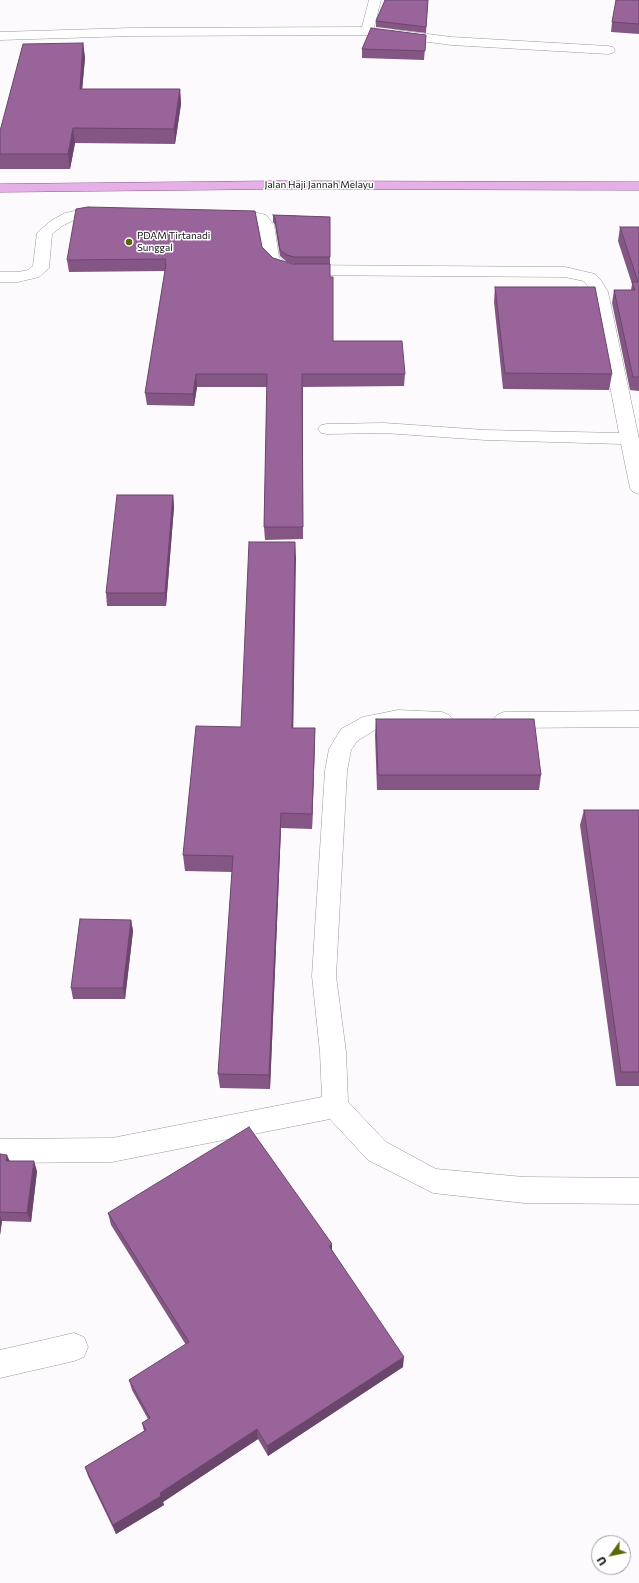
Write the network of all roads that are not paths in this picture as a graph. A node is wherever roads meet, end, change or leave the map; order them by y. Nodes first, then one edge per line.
1 (375, 0) edge
2 (367, 31) junction
3 (0, 36) edge
4 (608, 50) dead end
5 (639, 186) edge
6 (0, 188) edge
7 (120, 214) edge
8 (207, 216) edge
9 (0, 277) edge
10 (327, 429) dead end
11 (630, 439) junction
12 (639, 488) edge
13 (639, 719) edge
14 (458, 720) edge
15 (482, 720) edge
16 (335, 1106) junction
17 (0, 1151) edge
18 (639, 1191) edge
19 (74, 1347) dead end
20 (0, 1364) edge

1 - 2 street
2 - 3 street
2 - 4 street
5 - 6 main road, Jalan Haji Jannah Melayu
7 - 9 street
8 - 11 street
10 - 11 street
11 - 12 street
13 - 15 street
14 - 16 street
16 - 17 street
16 - 18 street
19 - 20 street

